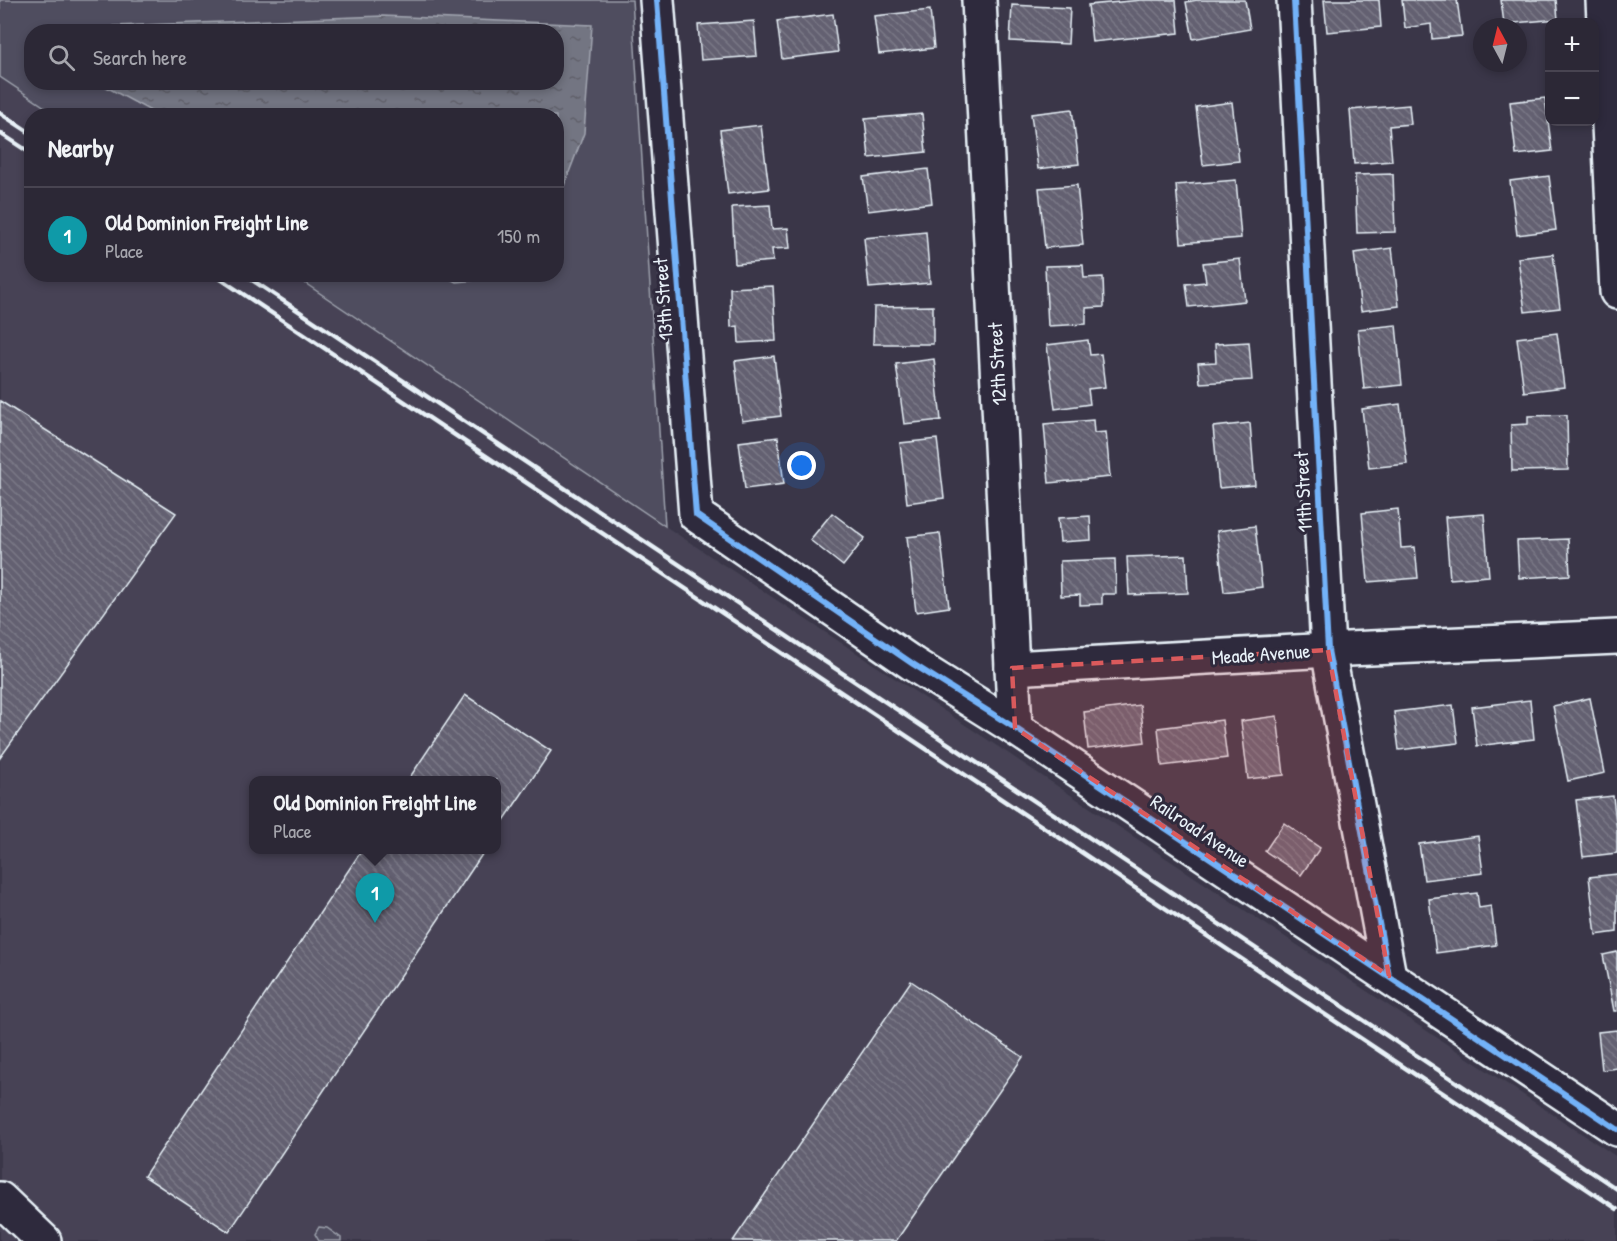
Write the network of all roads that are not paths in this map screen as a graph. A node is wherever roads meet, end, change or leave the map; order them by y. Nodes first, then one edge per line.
1 (657, 0) edge
2 (979, 0) edge
3 (1294, 0) edge
4 (1603, 0) edge
5 (1617, 292) edge
6 (763, 561) joint
7 (1617, 637) edge
8 (1328, 650) junction
9 (1012, 668) junction
10 (1015, 728) junction
11 (1389, 976) junction
12 (1617, 1129) edge
13 (0, 1199) edge
14 (44, 1241) edge

1 - 6 street, 13th Street
2 - 9 street, 12th Street
3 - 8 street, 11th Street
4 - 5 street
6 - 10 street, Railroad Avenue
7 - 8 street, Meade Avenue
8 - 9 street, Meade Avenue
8 - 11 street, 11th Street
9 - 10 street, 12th Street
10 - 11 street, Railroad Avenue
11 - 12 street, Railroad Avenue
13 - 14 street

